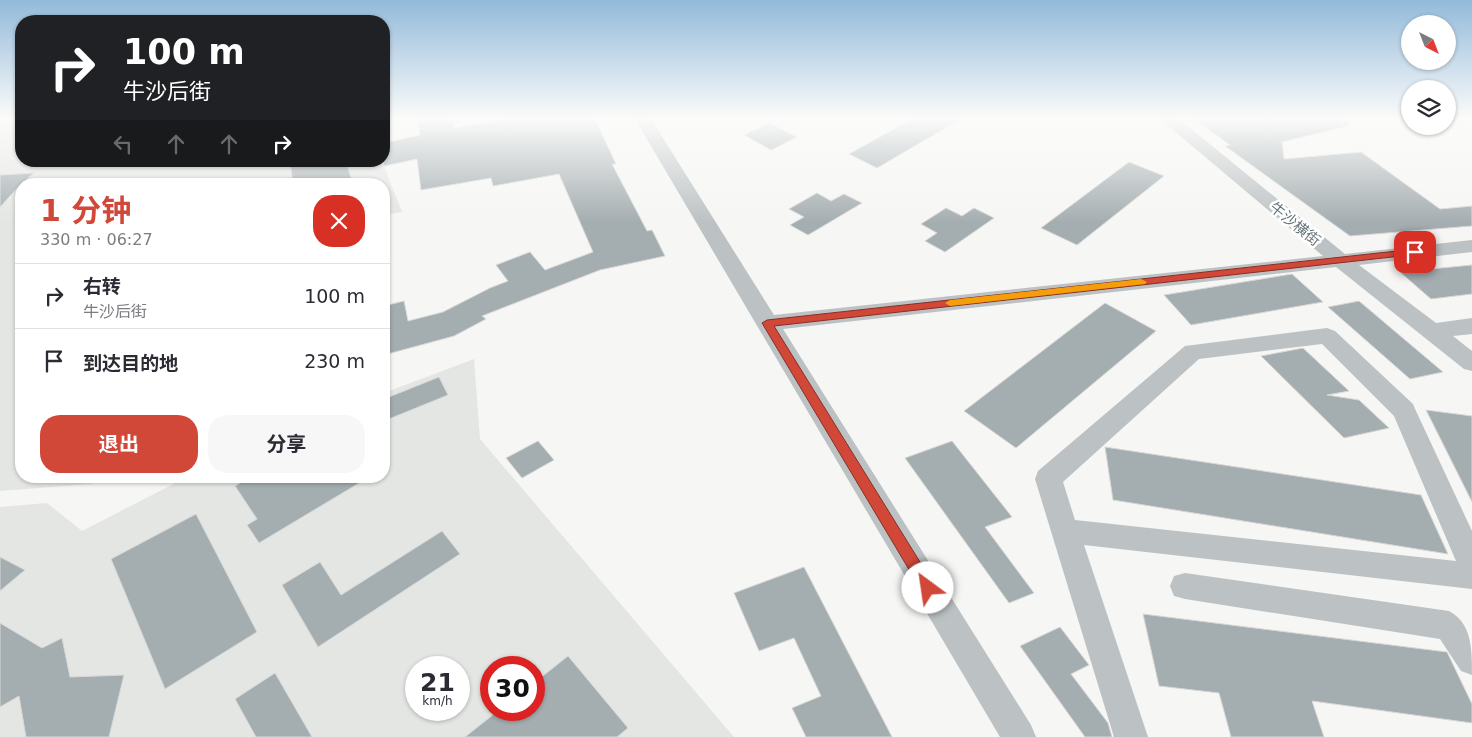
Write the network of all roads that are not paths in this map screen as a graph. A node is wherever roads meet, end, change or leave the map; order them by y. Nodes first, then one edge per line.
1 (663, 153) edge
2 (1210, 153) edge
3 (1472, 246) edge
4 (1340, 260) junction
5 (767, 323) junction
6 (1472, 326) edge
7 (1430, 332) junction
8 (1472, 363) edge
9 (1066, 531) junction
10 (1472, 563) edge
11 (1472, 576) edge
12 (1186, 586) dead end
13 (1472, 660) edge
14 (1019, 737) edge
15 (1131, 737) edge

1 - 5 street
2 - 4 street, 牛沙横街
3 - 4 street
4 - 5 street
4 - 7 street, 牛沙横街
5 - 14 street
6 - 7 street
7 - 8 street, 牛沙横街
9 - 10 street
9 - 11 street
9 - 15 street
12 - 13 street

